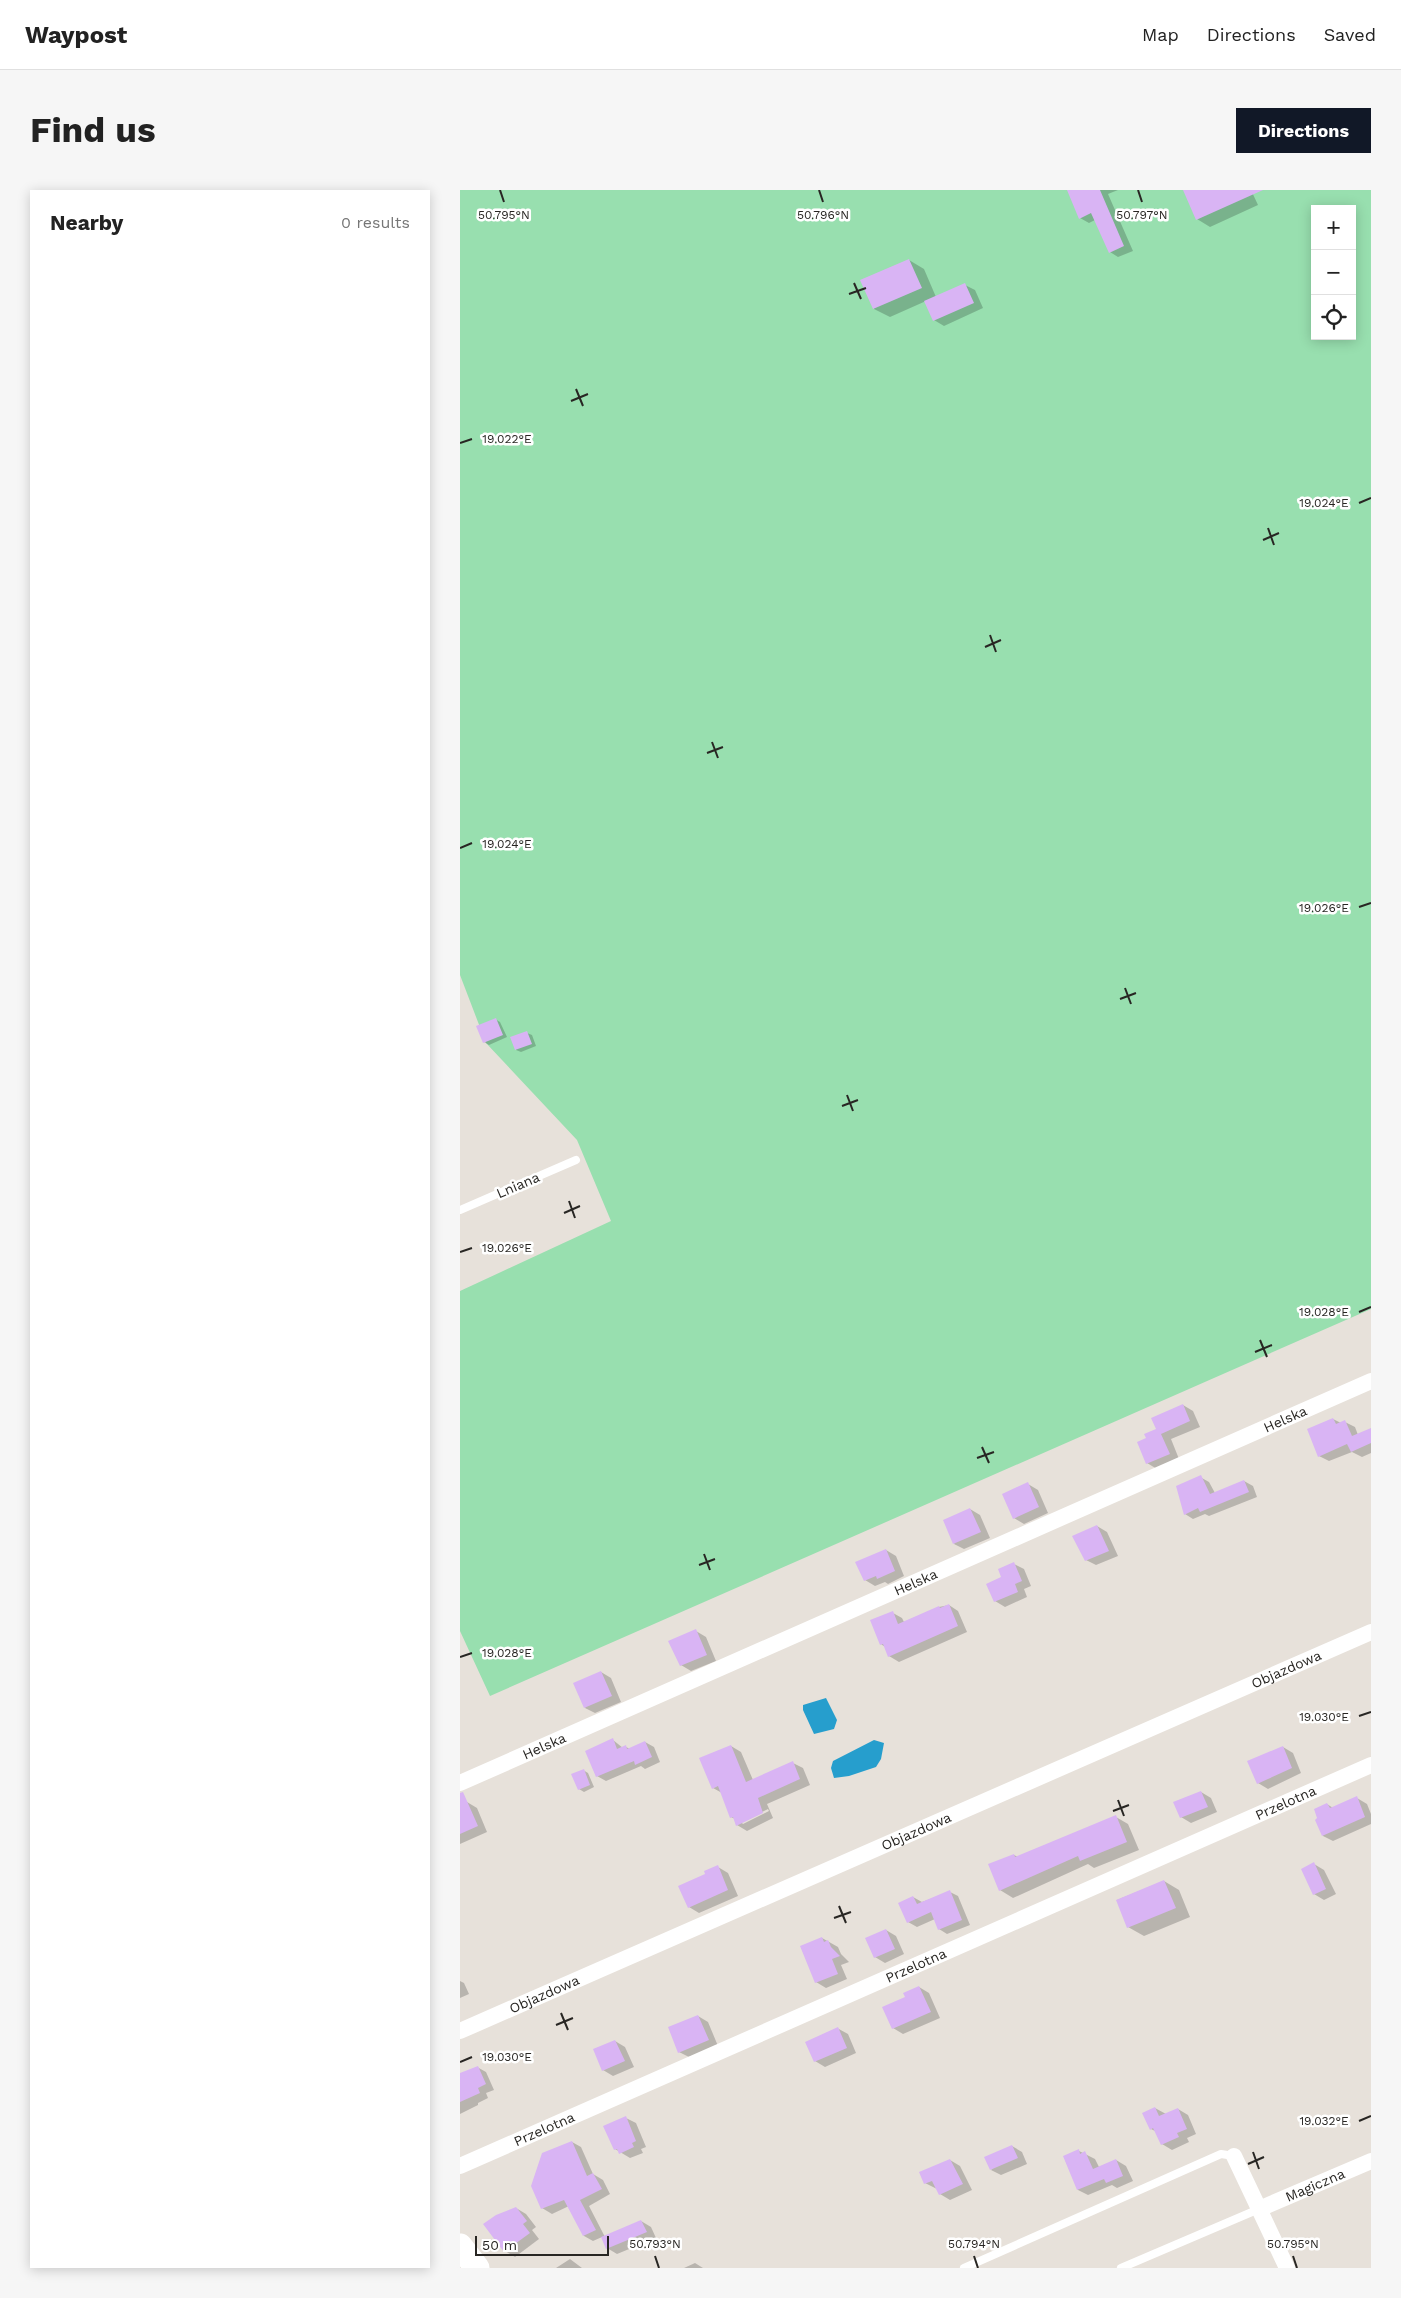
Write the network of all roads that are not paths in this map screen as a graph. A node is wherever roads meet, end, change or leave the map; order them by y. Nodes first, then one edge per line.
1 (576, 1160) dead end
2 (460, 1210) edge
3 (1371, 1381) edge
4 (1371, 1632) edge
5 (1371, 1765) edge
6 (460, 1783) edge
7 (460, 2032) edge
8 (1234, 2156) joint
9 (1371, 2161) edge
10 (460, 2166) edge
11 (1259, 2208) junction
12 (460, 2246) edge
13 (477, 2268) edge
14 (964, 2268) edge
15 (1121, 2268) edge
16 (1287, 2268) edge

1 - 2 lane, Lniana
3 - 6 street, Helska
4 - 7 street, Objazdowa
5 - 10 street, Przelotna
8 - 11 street
8 - 14 lane
9 - 11 street, Magiczna
11 - 15 lane
11 - 16 street
12 - 13 main road

